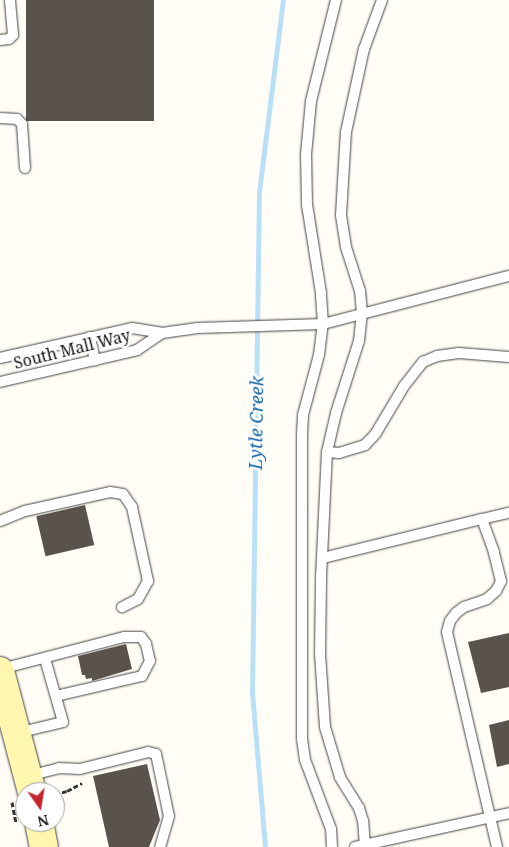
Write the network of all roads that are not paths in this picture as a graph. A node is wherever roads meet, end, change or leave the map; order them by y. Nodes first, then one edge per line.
1 (10, 0) edge
2 (336, 0) edge
3 (382, 0) edge
4 (0, 40) edge
5 (0, 118) edge
6 (24, 168) dead end
7 (509, 276) edge
8 (362, 313) junction
9 (318, 325) junction
10 (162, 333) junction
11 (90, 338) junction
12 (509, 357) edge
13 (0, 358) edge
14 (95, 360) junction
15 (0, 382) edge
16 (327, 452) junction
17 (509, 513) edge
18 (482, 519) junction
19 (0, 521) edge
20 (323, 558) junction
21 (122, 607) dead end
22 (45, 659) junction
23 (0, 670) edge
24 (56, 696) junction
25 (16, 734) junction
26 (29, 782) edge
27 (34, 782) edge
28 (509, 813) edge
29 (490, 817) junction
30 (40, 832) edge
31 (365, 846) edge
32 (44, 847) edge
33 (160, 847) edge
34 (332, 847) edge
35 (355, 847) edge
36 (497, 847) edge

1 - 4 lane
2 - 9 lane
3 - 8 lane
5 - 6 lane
7 - 8 lane
8 - 9 lane
8 - 16 lane
9 - 10 lane
9 - 34 lane
10 - 11 lane, South Mall Way
10 - 14 lane, South Mall Way
11 - 13 lane, South Mall Way
11 - 14 lane
12 - 16 lane
14 - 15 lane, South Mall Way
16 - 20 lane
17 - 18 lane
18 - 20 lane
18 - 29 lane
19 - 21 lane
20 - 31 lane
22 - 23 lane
22 - 24 lane
22 - 24 lane
23 - 25 main road
24 - 25 lane
25 - 26 main road
27 - 33 lane
28 - 29 lane
29 - 31 lane
29 - 36 lane
30 - 32 main road
31 - 35 lane

